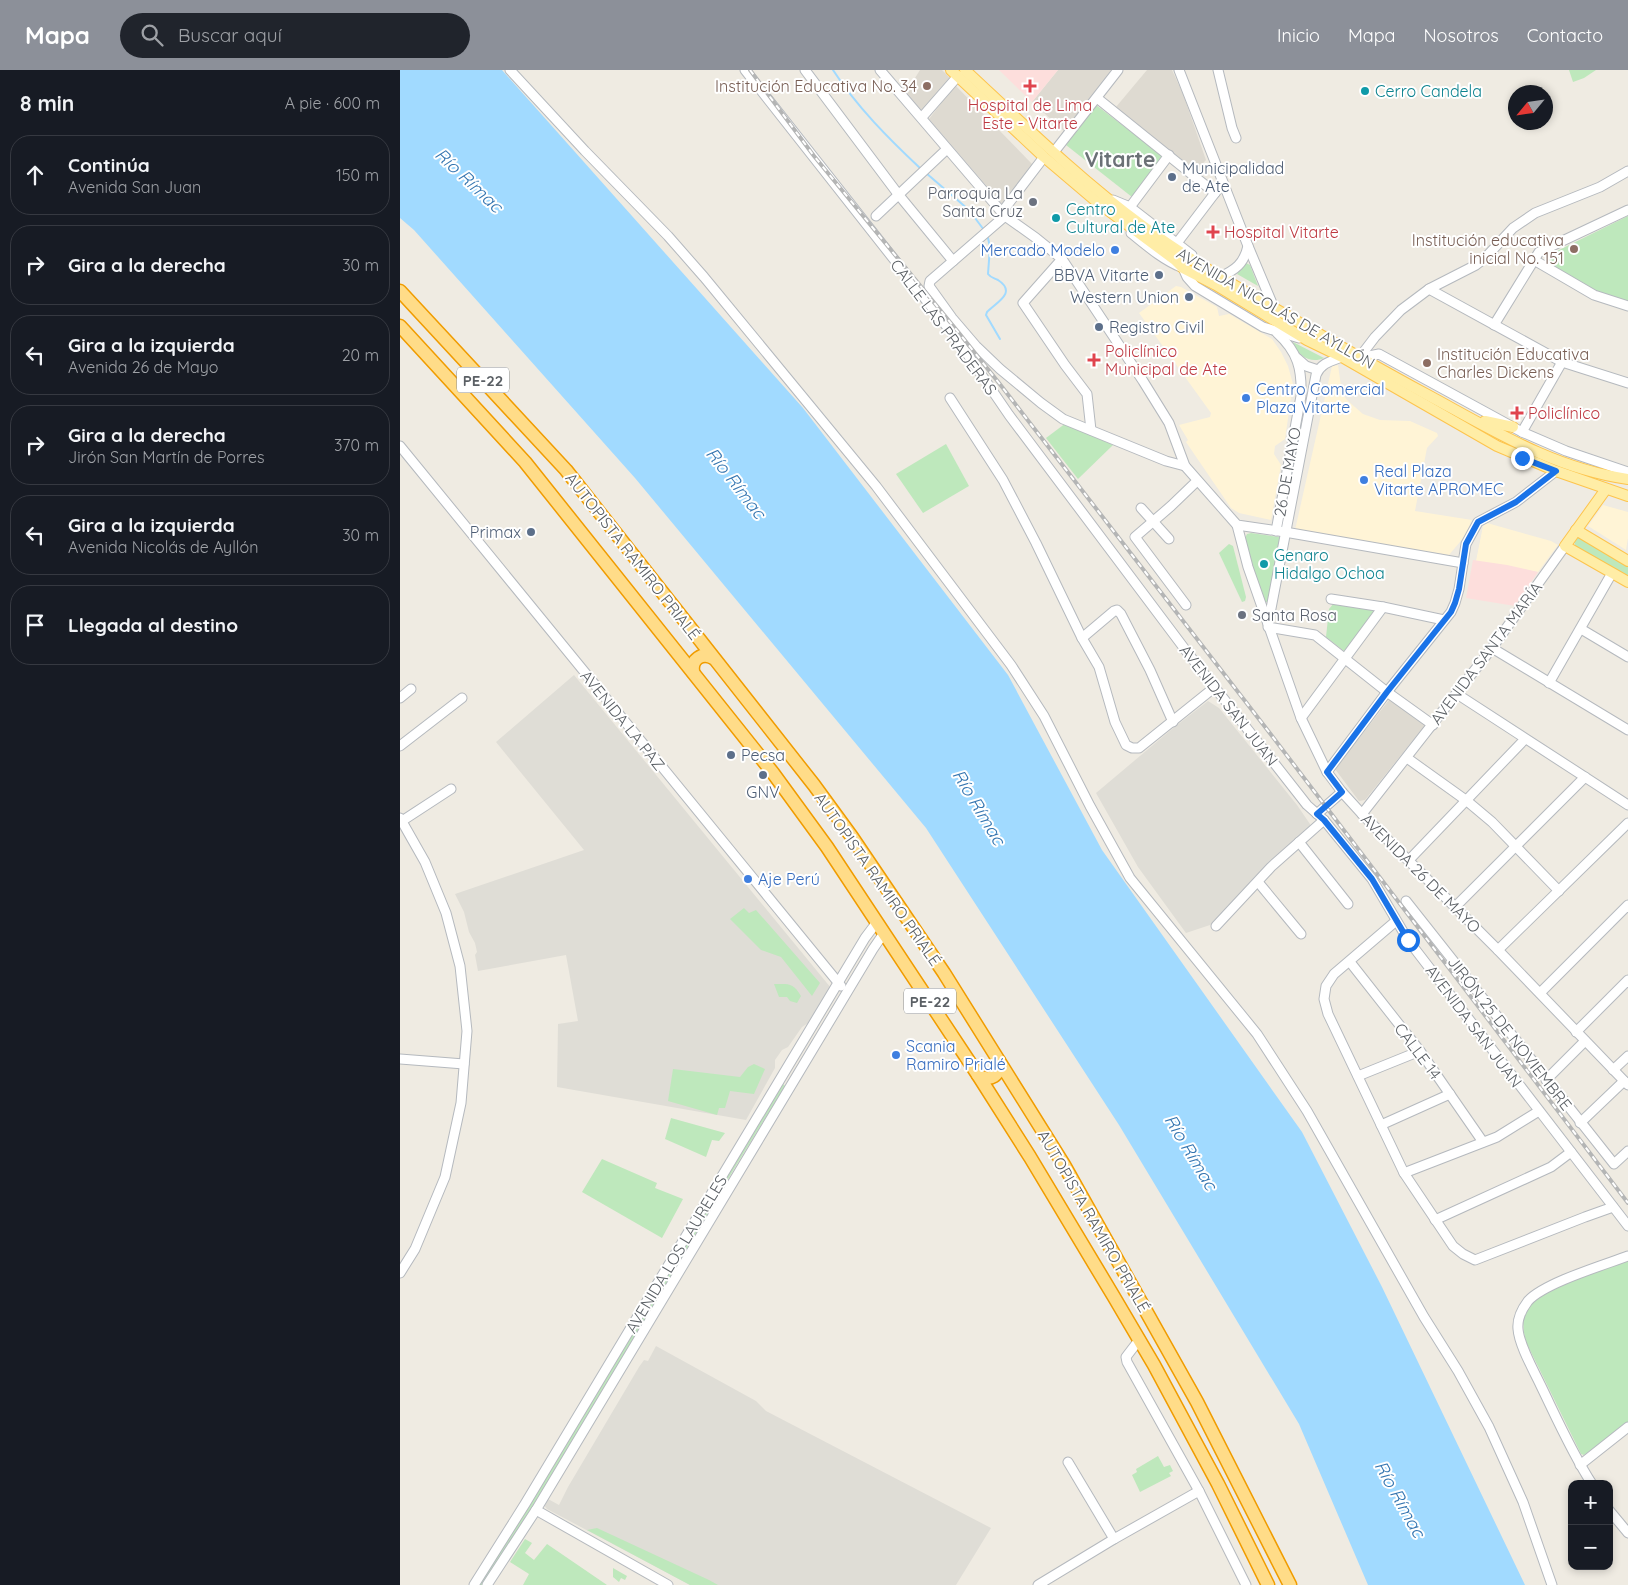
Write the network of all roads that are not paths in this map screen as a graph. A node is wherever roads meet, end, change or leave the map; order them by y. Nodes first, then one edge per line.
1 (510, 70) edge
2 (745, 70) edge
3 (804, 70) edge
4 (880, 70) edge
5 (1118, 70) edge
6 (1218, 70) edge
7 (1181, 71) edge
8 (958, 72) edge
9 (1097, 98) junction
10 (923, 116) dead end
11 (1236, 138) dead end
12 (947, 149) junction
13 (1054, 152) junction
14 (1168, 155) junction
15 (1044, 158) junction
16 (1628, 171) edge
17 (1223, 182) junction
18 (1215, 193) junction
19 (898, 194) junction
20 (1100, 199) junction
21 (1130, 207) junction
22 (1628, 210) edge
23 (1003, 214) junction
24 (876, 216) dead end
25 (1177, 243) junction
26 (1248, 246) junction
27 (1062, 259) junction
28 (1534, 260) junction
29 (953, 261) junction
30 (1183, 268) junction
31 (1216, 275) junction
32 (1429, 288) junction
33 (400, 291) edge
34 (1628, 306) edge
35 (1274, 308) junction
36 (1494, 325) junction
37 (400, 326) edge
38 (1275, 331) junction
39 (1307, 340) junction
40 (1342, 357) junction
41 (1296, 358) junction
42 (1359, 358) junction
43 (1562, 362) junction
44 (1318, 370) junction
45 (1628, 383) edge
46 (950, 398) dead end
47 (1471, 418) junction
48 (1091, 430) junction
49 (1517, 430) junction
50 (400, 446) edge
51 (1181, 455) junction
52 (1175, 464) junction
53 (1185, 466) junction
54 (1556, 471) junction
55 (1628, 472) edge
56 (1628, 479) edge
57 (1197, 481) junction
58 (1606, 488) junction
59 (1628, 496) edge
60 (1141, 508) dead end
61 (1153, 522) junction
62 (1237, 525) junction
63 (1576, 530) junction
64 (1281, 531) junction
65 (1169, 539) dead end
66 (1564, 546) junction
67 (1628, 561) edge
68 (1463, 563) junction
69 (1612, 573) junction
70 (1628, 582) edge
71 (1139, 588) joint
72 (1331, 599) dead end
73 (1186, 605) dead end
74 (1383, 608) junction
75 (1444, 620) junction
76 (1268, 627) junction
77 (1581, 629) junction
78 (1082, 638) junction
79 (1492, 648) junction
80 (1628, 656) edge
81 (713, 658) junction
82 (1345, 660) junction
83 (693, 672) junction
84 (1549, 683) junction
85 (1215, 687) junction
86 (411, 689) dead end
87 (1387, 692) junction
88 (1457, 694) junction
89 (400, 698) edge
90 (462, 698) dead end
91 (1301, 718) junction
92 (1174, 722) junction
93 (1433, 725) junction
94 (1628, 730) edge
95 (1525, 739) junction
96 (400, 746) edge
97 (1407, 758) junction
98 (1327, 772) junction
99 (1585, 777) junction
100 (451, 789) dead end
101 (1342, 792) junction
102 (1467, 801) junction
103 (1628, 805) edge
104 (1362, 814) junction
105 (1321, 817) junction
106 (401, 819) edge
107 (1628, 823) edge
108 (1299, 842) junction
109 (1516, 847) junction
110 (1408, 860) junction
111 (1258, 882) junction
112 (1559, 891) junction
113 (1406, 902) dead end
114 (1348, 904) dead end
115 (1459, 904) junction
116 (1628, 905) edge
117 (1396, 921) junction
118 (877, 922) junction
119 (1216, 926) dead end
120 (884, 933) junction
121 (1301, 934) dead end
122 (1498, 950) junction
123 (1350, 962) junction
124 (1628, 980) edge
125 (838, 984) junction
126 (847, 993) junction
127 (1540, 993) junction
128 (1579, 1029) junction
129 (1585, 1041) junction
130 (1420, 1051) junction
131 (1628, 1056) edge
132 (400, 1060) edge
133 (999, 1061) junction
134 (464, 1064) junction
135 (1613, 1070) junction
136 (978, 1075) junction
137 (1358, 1076) junction
138 (1546, 1080) junction
139 (1626, 1083) edge
140 (1450, 1094) junction
141 (1539, 1111) junction
142 (1580, 1123) junction
143 (1381, 1125) junction
144 (1483, 1142) junction
145 (1628, 1151) edge
146 (1571, 1152) junction
147 (1404, 1173) junction
148 (1613, 1207) junction
149 (1435, 1220) junction
150 (1628, 1226) edge
151 (1628, 1256) edge
152 (400, 1273) edge
153 (1139, 1340) junction
154 (1628, 1427) edge
155 (1068, 1462) dead end
156 (1580, 1465) junction
157 (1589, 1480) edge
158 (1199, 1491) junction
159 (536, 1510) junction
160 (1613, 1514) edge
161 (1627, 1530) edge
162 (1114, 1539) junction
163 (1054, 1576) junction
164 (1243, 1584) edge
165 (474, 1585) edge
166 (487, 1585) edge
167 (668, 1585) edge
168 (1038, 1585) edge
169 (1059, 1585) edge
170 (1268, 1585) edge
171 (1290, 1585) edge
172 (1552, 1585) edge

1 - 172 street
2 - 71 street, CALLE LAS PRADERAS
3 - 19 street
4 - 12 street
5 - 9 street
6 - 11 street
7 - 17 street
8 - 10 street
8 - 13 main road, AVENIDA NICOLÁS DE AYLLÓN
8 - 15 main road, AVENIDA NICOLÁS DE AYLLÓN
9 - 13 street
9 - 14 street
12 - 19 street
12 - 23 street
13 - 20 main road, AVENIDA NICOLÁS DE AYLLÓN
14 - 18 street
14 - 21 street
15 - 20 main road, AVENIDA NICOLÁS DE AYLLÓN
15 - 23 street
16 - 32 street
17 - 18 street
17 - 26 street
18 - 25 street
19 - 24 street
19 - 29 street
20 - 21 street
20 - 30 main road, AVENIDA NICOLÁS DE AYLLÓN
20 - 31 main road, AVENIDA NICOLÁS DE AYLLÓN
21 - 25 street
22 - 28 street
23 - 27 street
23 - 29 street
25 - 31 street
26 - 31 street
26 - 35 street
27 - 48 street
27 - 51 street
28 - 34 street
28 - 36 street
29 - 48 street
30 - 38 street
30 - 39 main road, AVENIDA NICOLÁS DE AYLLÓN
31 - 35 main road, AVENIDA NICOLÁS DE AYLLÓN
32 - 36 street
32 - 42 street
33 - 81 highway, AUTOPISTA RAMIRO PRIALÉ / PE-22
35 - 42 main road, AVENIDA NICOLÁS DE AYLLÓN
36 - 43 street
37 - 83 highway, AUTOPISTA RAMIRO PRIALÉ / PE-22
38 - 39 street
38 - 41 street, 26 DE MAYO
39 - 40 main road, AVENIDA NICOLÁS DE AYLLÓN
40 - 44 street
40 - 54 main road, AVENIDA NICOLÁS DE AYLLÓN
41 - 44 street
41 - 64 street, 26 DE MAYO
42 - 47 main road, AVENIDA NICOLÁS DE AYLLÓN
42 - 49 street
43 - 45 street
43 - 49 street
44 - 64 street, 26 DE MAYO
46 - 78 street
47 - 49 main road
47 - 56 main road, AVENIDA NICOLÁS DE AYLLÓN
48 - 52 street
49 - 55 street
50 - 125 street, AVENIDA LA PAZ
51 - 52 street
51 - 53 street
52 - 53 street
53 - 57 street
54 - 58 main road, AVENIDA NICOLÁS DE AYLLÓN
54 - 68 street
57 - 61 street
57 - 62 street
58 - 59 main road, AVENIDA NICOLÁS DE AYLLÓN
58 - 63 main road, AVENIDA SANTA MARÍA
60 - 61 street
61 - 65 street
61 - 73 street
62 - 64 street
62 - 76 street, AVENIDA 26 DE MAYO
63 - 66 main road, AVENIDA SANTA MARÍA
63 - 67 main road
64 - 68 street
64 - 76 street
66 - 69 main road
66 - 79 street, AVENIDA SANTA MARÍA
68 - 75 street
69 - 70 main road
69 - 77 street
71 - 85 street, AVENIDA SAN JUAN
72 - 74 street
74 - 75 street
74 - 82 street
75 - 87 street
76 - 82 street
76 - 91 street, AVENIDA 26 DE MAYO
77 - 80 street
77 - 84 street
78 - 92 street
78 - 92 street
79 - 84 street
79 - 88 street, AVENIDA SANTA MARÍA
81 - 83 highway
81 - 133 highway, AUTOPISTA RAMIRO PRIALÉ / PE-22
82 - 87 street
82 - 91 street
83 - 118 highway, AUTOPISTA RAMIRO PRIALÉ / PE-22
84 - 94 street
85 - 92 street
85 - 105 street, AVENIDA SAN JUAN
86 - 89 street
87 - 93 street
87 - 98 street
88 - 93 street, AVENIDA SANTA MARÍA
88 - 95 street
90 - 96 street
91 - 98 street, AVENIDA 26 DE MAYO
93 - 97 street, AVENIDA SANTA MARÍA
95 - 99 street
95 - 102 street
97 - 102 street
97 - 104 street, AVENIDA SANTA MARÍA
98 - 101 street, AVENIDA 26 DE MAYO
99 - 103 street
99 - 109 street
100 - 106 street
101 - 104 street, AVENIDA 26 DE MAYO
101 - 105 street
102 - 109 street
102 - 110 street
104 - 110 street, AVENIDA 26 DE MAYO
105 - 108 street
105 - 117 street, AVENIDA SAN JUAN
106 - 134 street
107 - 112 street
108 - 111 street
108 - 114 street
109 - 112 street
109 - 115 street
110 - 115 street, AVENIDA 26 DE MAYO
111 - 119 street
111 - 121 street
112 - 122 street
113 - 138 street, JIRÓN 25 DE NOVIEMBRE
115 - 122 street, AVENIDA 26 DE MAYO
116 - 127 street
117 - 123 street
117 - 141 street, AVENIDA SAN JUAN
118 - 120 highway, AUTOPISTA RAMIRO PRIALÉ / PE-22
118 - 125 street, AVENIDA LOS LAURELES
120 - 126 street, AVENIDA LOS LAURELES
120 - 136 highway, AUTOPISTA RAMIRO PRIALÉ / PE-22
122 - 127 street, AVENIDA 26 DE MAYO
123 - 130 street, CALLE 14
123 - 137 street
124 - 128 street
125 - 126 street, AVENIDA LA PAZ
125 - 165 street, AVENIDA LOS LAURELES
126 - 159 street, AVENIDA LOS LAURELES
127 - 128 street, AVENIDA 26 DE MAYO
128 - 129 street, AVENIDA 26 DE MAYO
129 - 135 street, AVENIDA 26 DE MAYO
129 - 138 street
130 - 137 street
130 - 140 street, CALLE 14
131 - 135 street
132 - 134 street
133 - 136 highway
133 - 171 highway, AUTOPISTA RAMIRO PRIALÉ / PE-22
134 - 152 street
135 - 139 street, AVENIDA 26 DE MAYO
136 - 153 highway, AUTOPISTA RAMIRO PRIALÉ / PE-22
137 - 143 street
138 - 142 street, JIRÓN 25 DE NOVIEMBRE
139 - 142 street
140 - 143 street
140 - 144 street, CALLE 14
141 - 144 street
141 - 146 street, AVENIDA SAN JUAN
142 - 145 street, JIRÓN 25 DE NOVIEMBRE
143 - 147 street
144 - 147 street
146 - 148 street, AVENIDA SAN JUAN
146 - 149 street
147 - 149 street
148 - 149 street
148 - 150 street, AVENIDA SAN JUAN
151 - 156 street
153 - 158 street
153 - 170 highway, AUTOPISTA RAMIRO PRIALÉ / PE-22
154 - 156 street
155 - 162 street
156 - 157 street
158 - 162 street
158 - 164 street
159 - 166 street, AVENIDA LOS LAURELES
159 - 167 street
160 - 161 street
162 - 163 street
163 - 168 street
163 - 169 street

